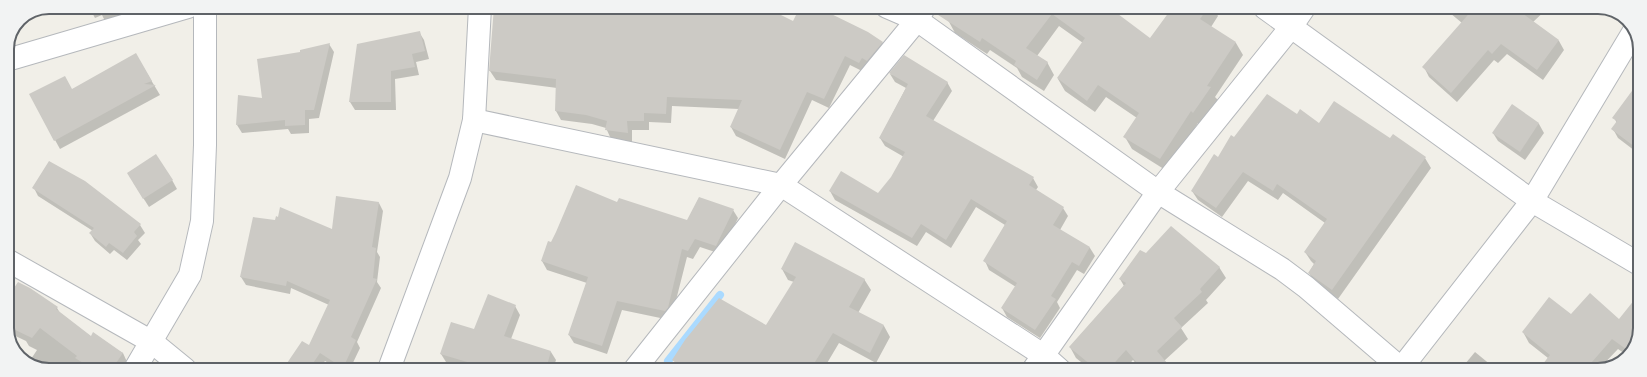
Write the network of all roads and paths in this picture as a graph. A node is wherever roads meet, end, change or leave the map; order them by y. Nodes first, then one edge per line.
1 (164, 14) edge
2 (205, 14) edge
3 (480, 14) edge
4 (921, 14) edge
5 (1273, 14) edge
6 (1300, 14) edge
7 (1291, 27) junction
8 (1630, 37) edge
9 (14, 58) edge
10 (474, 120) junction
11 (781, 185) junction
12 (1158, 192) junction
13 (1532, 201) junction
14 (1633, 260) edge
15 (14, 264) edge
16 (152, 342) junction
17 (1038, 362) edge
18 (139, 363) edge
19 (178, 363) edge
20 (391, 363) edge
21 (645, 363) edge
22 (1394, 363) edge
23 (1406, 363) edge

1 - 9 street
2 - 16 street
3 - 10 street
4 - 11 street
4 - 12 street
5 - 7 street
6 - 7 street
7 - 12 street
7 - 13 street
8 - 13 street
10 - 11 street
10 - 20 street
11 - 17 street
11 - 21 street
12 - 17 street
12 - 22 street
13 - 14 street
13 - 23 street
15 - 16 street
16 - 18 street
16 - 19 street

